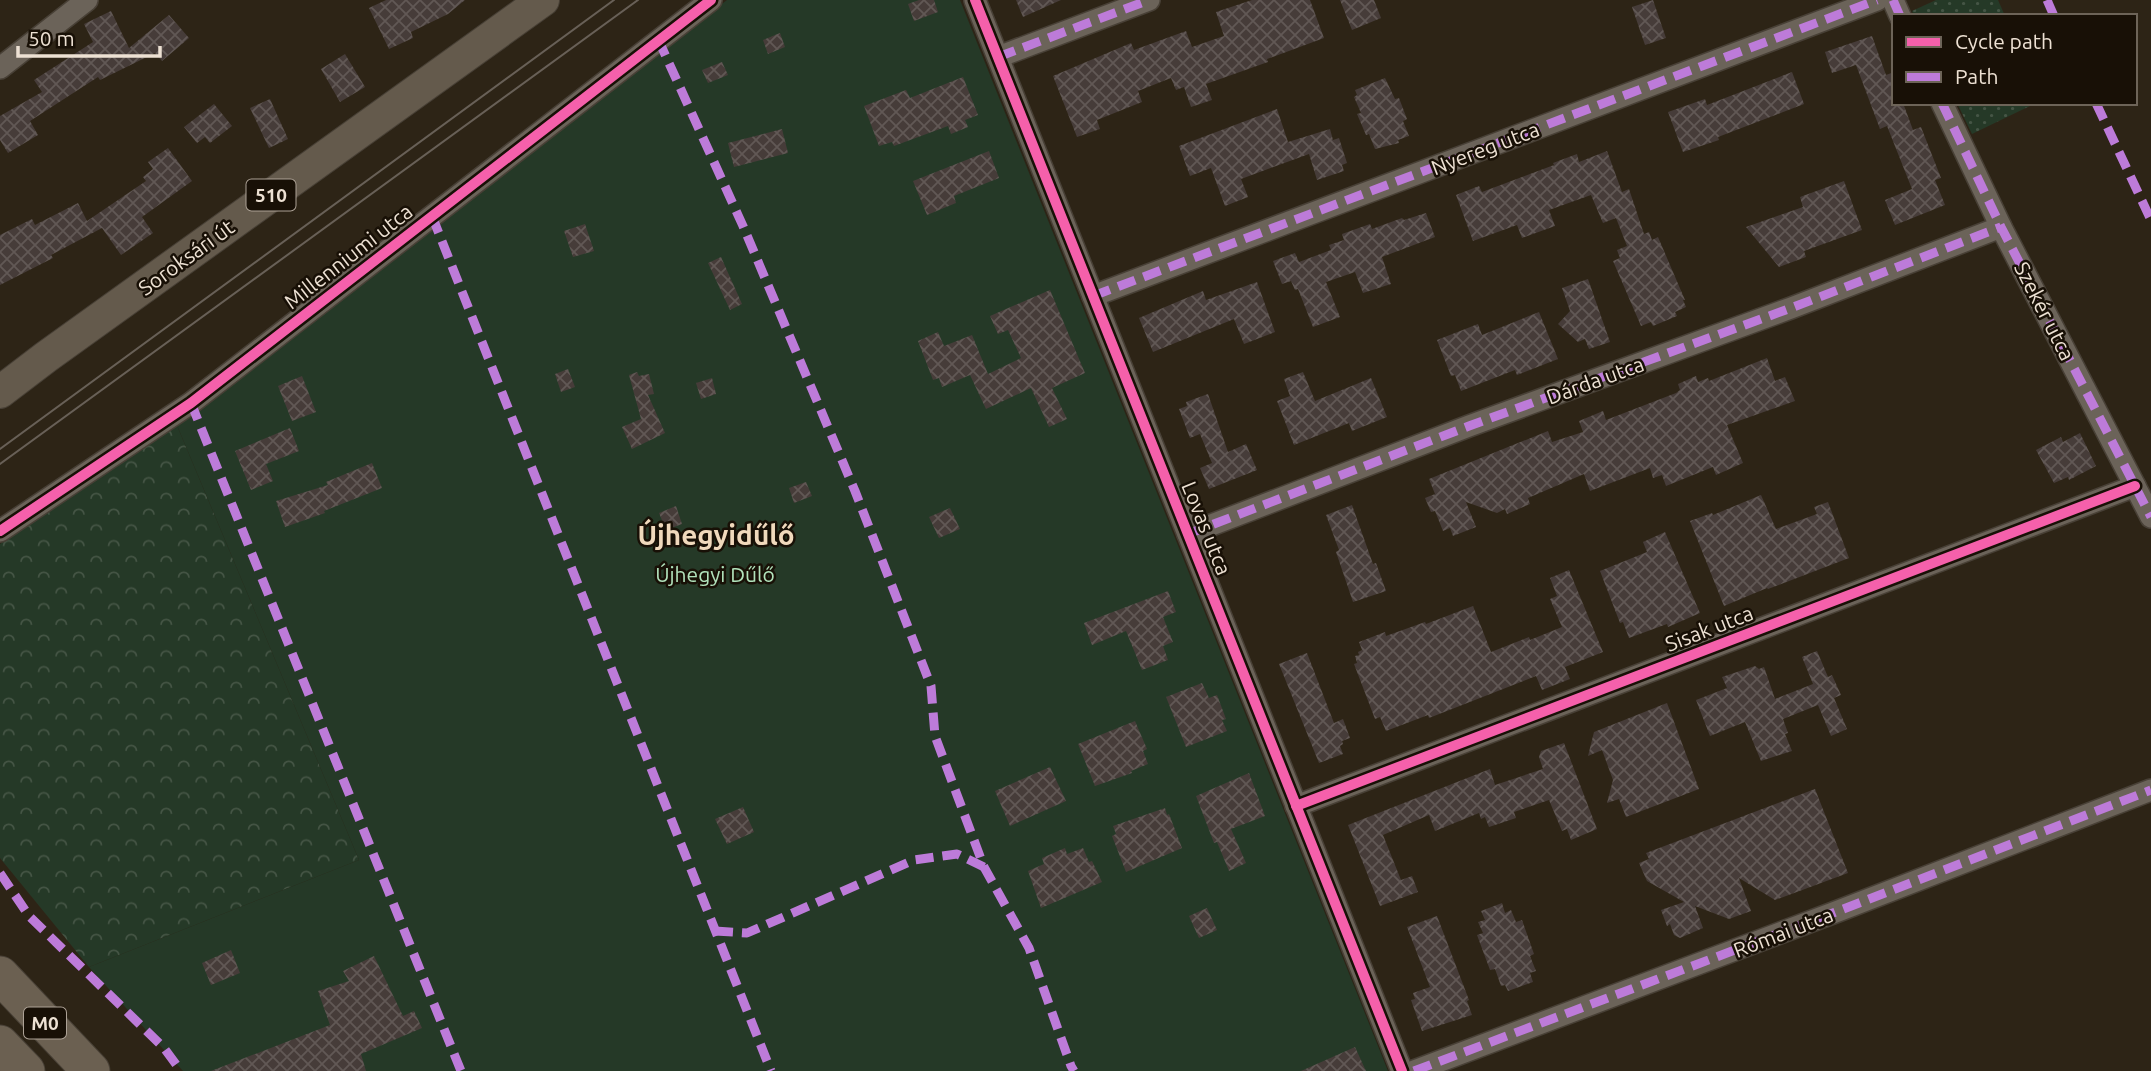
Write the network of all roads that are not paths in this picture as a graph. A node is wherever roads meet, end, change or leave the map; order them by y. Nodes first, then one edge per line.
1 (87, 0) edge
2 (543, 0) edge
3 (711, 0) edge
4 (975, 0) edge
5 (1149, 0) edge
6 (1877, 0) edge
7 (998, 57) junction
8 (0, 68) edge
9 (1943, 105) edge
10 (2001, 227) junction
11 (1093, 296) junction
12 (0, 392) edge
13 (2135, 486) junction
14 (2151, 517) edge
15 (0, 531) edge
16 (1188, 534) junction
17 (2151, 790) edge
18 (1296, 806) junction
19 (0, 975) edge
20 (0, 1044) edge
21 (26, 1071) edge
22 (91, 1071) edge
23 (1402, 1071) edge
24 (1414, 1071) edge

1 - 8 street
2 - 12 main road, Soroksári út / 510
3 - 15 street, Millenniumi utca
4 - 7 street, Lovas utca
5 - 7 street
6 - 11 street, Nyereg utca
7 - 11 street, Lovas utca
9 - 10 street, Szekér utca
10 - 13 street, Szekér utca
10 - 16 street, Dárda utca
11 - 16 street, Lovas utca
13 - 14 street, Szekér utca
13 - 18 street, Sisak utca
16 - 18 street, Lovas utca
17 - 24 street, Római utca
18 - 23 street, Lovas utca
19 - 22 highway, M0
20 - 21 highway, M0

